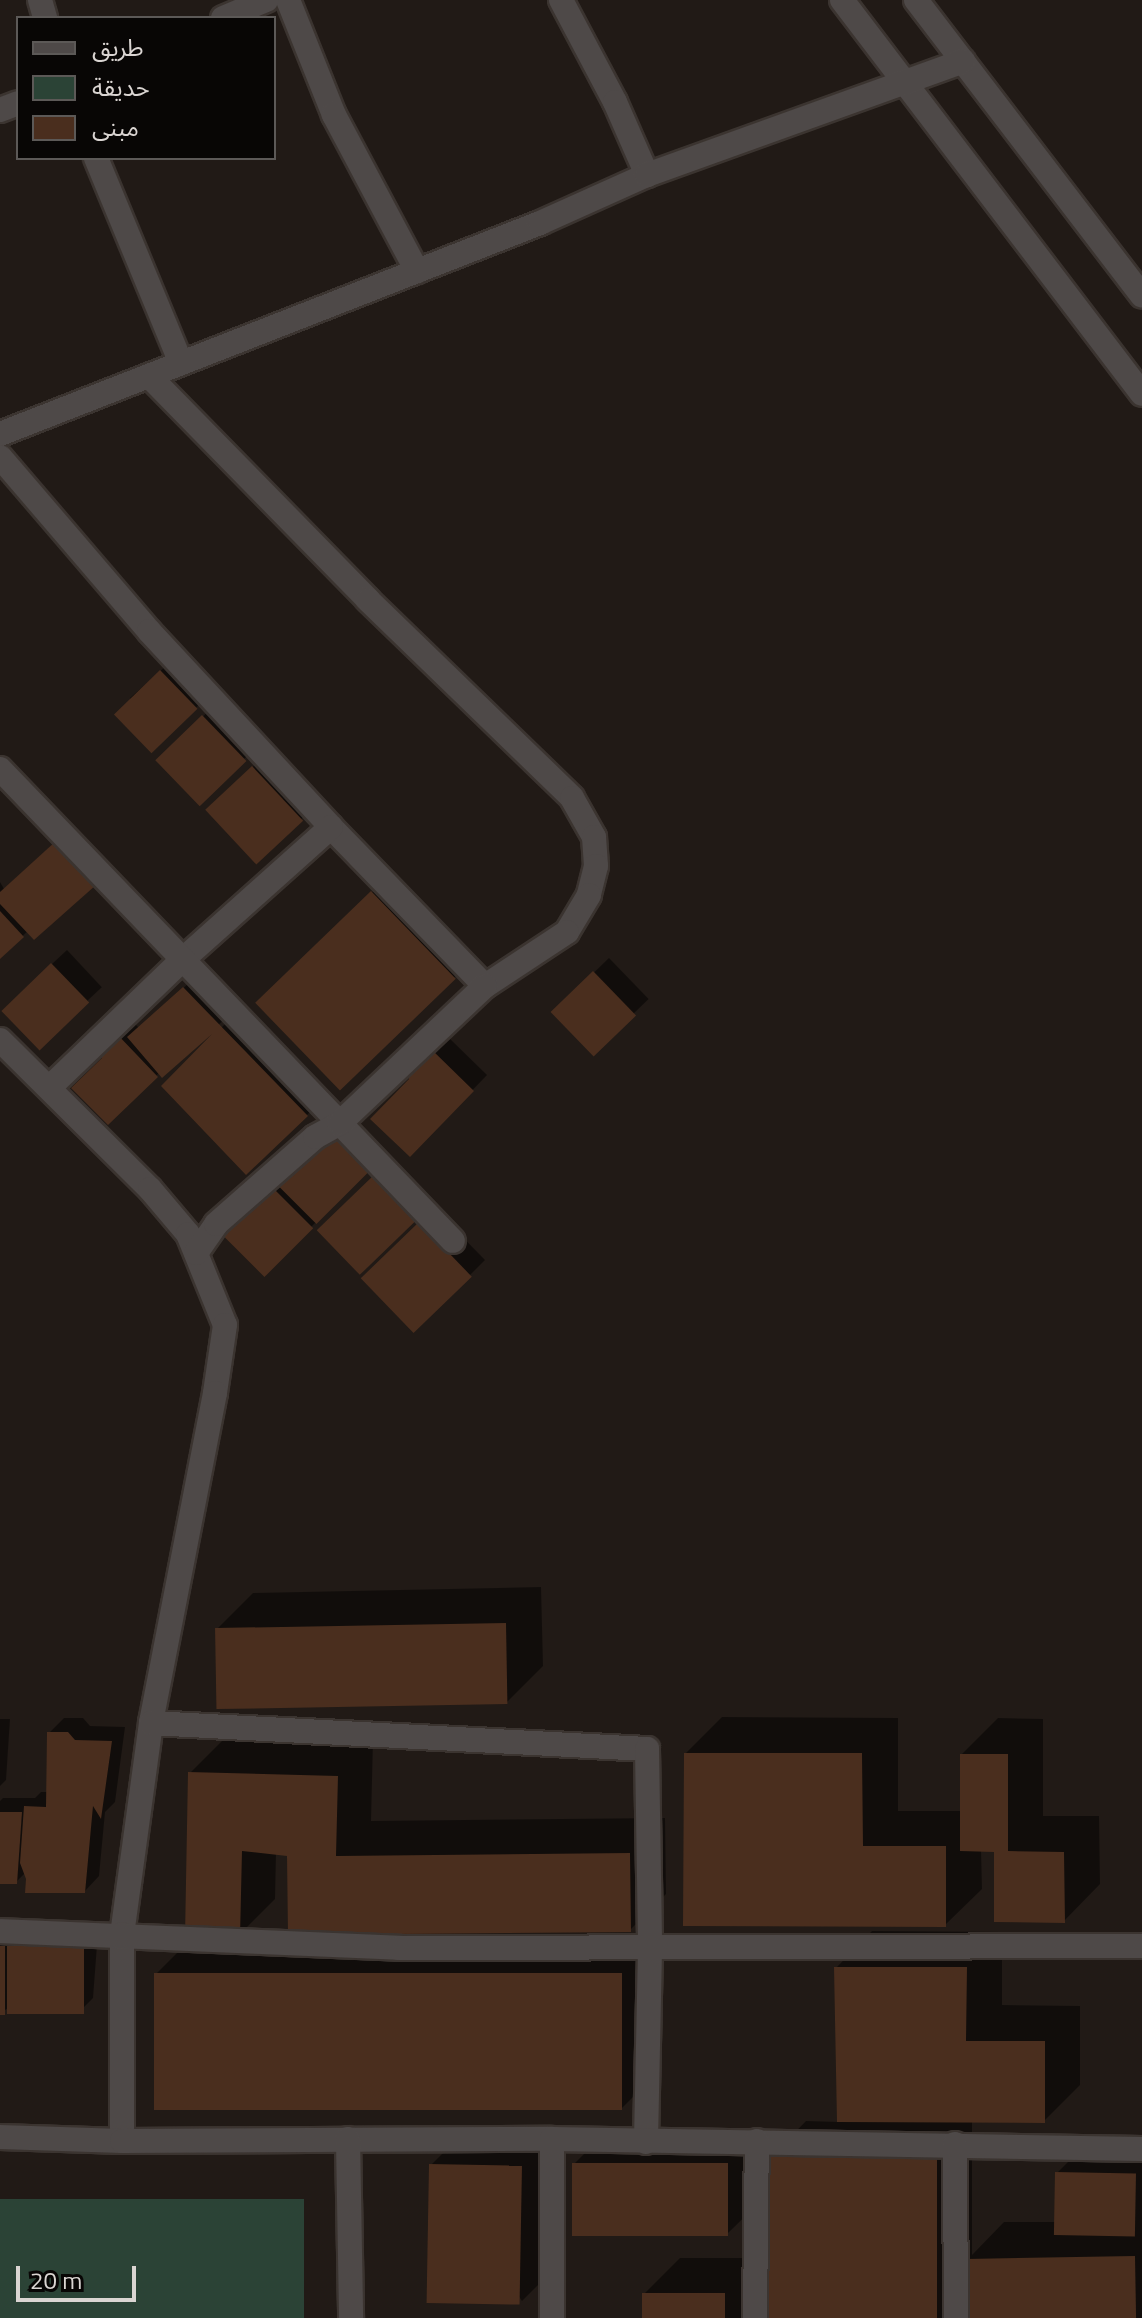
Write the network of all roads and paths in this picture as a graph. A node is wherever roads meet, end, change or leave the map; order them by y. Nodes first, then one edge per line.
1 (266, 0) edge
2 (288, 0) edge
3 (561, 0) edge
4 (842, 0) edge
5 (916, 0) edge
6 (228, 16) edge
7 (963, 61) junction
8 (905, 83) junction
9 (97, 160) edge
10 (647, 175) junction
11 (417, 271) junction
12 (1142, 296) edge
13 (181, 363) junction
14 (149, 376) junction
15 (1142, 394) edge
16 (0, 434) edge
17 (0, 457) edge
18 (0, 769) edge
19 (331, 827) junction
20 (181, 961) junction
21 (485, 986) junction
22 (0, 1040) edge
23 (49, 1088) junction
24 (340, 1123) junction
25 (453, 1241) dead end
26 (196, 1253) junction
27 (151, 1723) junction
28 (0, 1931) edge
29 (122, 1934) junction
30 (1142, 1946) edge
31 (650, 1950) junction
32 (0, 2137) edge
33 (348, 2139) junction
34 (552, 2139) junction
35 (122, 2141) junction
36 (757, 2141) junction
37 (646, 2142) junction
38 (955, 2144) junction
39 (1142, 2149) edge
40 (351, 2318) edge
41 (552, 2318) edge
42 (755, 2318) edge
43 (956, 2318) edge

1 - 6 street
2 - 11 street
3 - 10 street
4 - 8 street
5 - 7 street
7 - 8 street
7 - 12 street
8 - 10 street
8 - 15 street
9 - 13 street
10 - 11 street
11 - 13 street
13 - 14 street
14 - 16 street
14 - 21 street
17 - 19 street
18 - 20 street
19 - 20 street
19 - 21 street
20 - 23 street
20 - 24 street
21 - 24 street
22 - 23 street
23 - 26 street
24 - 25 street
24 - 26 street
26 - 27 street
27 - 29 street
27 - 31 street
28 - 29 street
29 - 31 street
29 - 35 street
30 - 31 street
31 - 37 street
32 - 35 street
33 - 34 street
33 - 35 street
33 - 40 street
34 - 37 street
34 - 41 street
36 - 37 street
36 - 38 street
36 - 42 street
38 - 39 street
38 - 43 street

